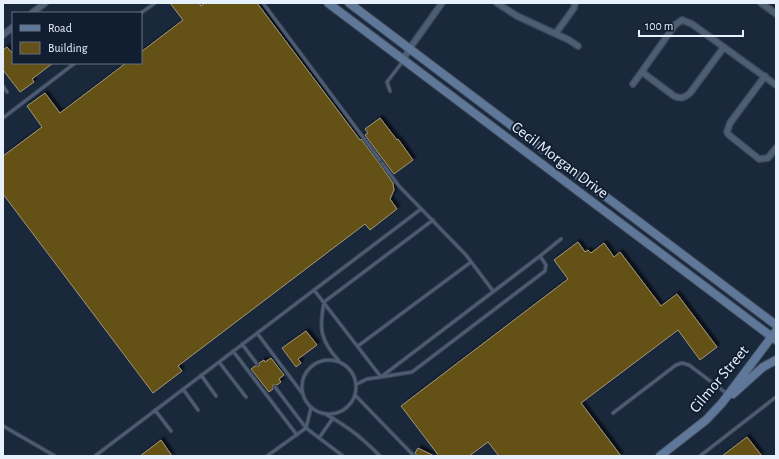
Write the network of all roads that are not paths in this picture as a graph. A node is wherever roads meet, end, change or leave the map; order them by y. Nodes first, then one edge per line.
1 (155, 3) edge
2 (263, 3) edge
3 (328, 3) edge
4 (349, 3) edge
5 (442, 3) edge
6 (497, 3) edge
7 (575, 3) edge
8 (760, 3) edge
9 (42, 4) edge
10 (33, 12) edge
11 (142, 13) edge
12 (776, 14) edge
13 (12, 28) edge
14 (3, 33) edge
15 (556, 33) junction
16 (578, 46) dead end
17 (724, 47) junction
18 (410, 48) junction
19 (403, 60) junction
20 (74, 64) edge
21 (642, 72) junction
22 (765, 76) junction
23 (633, 84) dead end
24 (776, 84) edge
25 (3, 86) edge
26 (390, 91) dead end
27 (8, 92) dead end
28 (3, 118) edge
29 (776, 148) edge
30 (422, 209) junction
31 (433, 220) junction
32 (561, 240) dead end
33 (540, 256) junction
34 (471, 262) junction
35 (314, 290) junction
36 (493, 291) junction
37 (324, 302) junction
38 (776, 325) edge
39 (257, 333) junction
40 (775, 336) edge
41 (242, 344) junction
42 (358, 346) junction
43 (233, 351) junction
44 (776, 360) edge
45 (339, 361) junction
46 (219, 362) junction
47 (258, 364) dead end
48 (201, 375) junction
49 (381, 377) junction
50 (356, 384) junction
51 (275, 387) dead end
52 (183, 389) junction
53 (302, 393) junction
54 (728, 394) junction
55 (355, 395) junction
56 (216, 396) dead end
57 (246, 397) dead end
58 (776, 397) edge
59 (722, 403) junction
60 (311, 408) junction
61 (155, 410) junction
62 (198, 410) dead end
63 (613, 413) dead end
64 (326, 414) junction
65 (334, 418) junction
66 (3, 426) edge
67 (306, 428) junction
68 (171, 431) dead end
69 (297, 434) junction
70 (319, 438) junction
71 (55, 456) edge
72 (95, 456) edge
73 (267, 456) edge
74 (343, 456) edge
75 (380, 456) edge
76 (414, 456) edge
77 (660, 456) edge
78 (700, 456) edge

1 - 11 lane
2 - 30 lane
3 - 19 street, Cecil Morgan Drive
4 - 18 street, Cecil Morgan Drive
5 - 18 street
6 - 15 street
7 - 15 street
8 - 12 street
9 - 10 street
13 - 14 street
15 - 16 street
17 - 21 street
17 - 21 street
17 - 22 street
18 - 19 street
18 - 38 street, Cecil Morgan Drive
19 - 26 lane
19 - 40 street, Cecil Morgan Drive
20 - 28 lane
21 - 23 street
22 - 24 street
22 - 29 street
25 - 27 lane
30 - 31 lane
30 - 35 lane
31 - 34 lane
31 - 37 lane
32 - 33 lane
33 - 36 lane
33 - 49 lane
34 - 36 lane
34 - 42 lane
35 - 37 lane
35 - 39 lane
36 - 49 lane
37 - 42 lane
37 - 45 lane
39 - 41 lane
39 - 53 lane
40 - 54 street, Cilmor Street
41 - 43 lane
41 - 47 lane
42 - 49 lane
43 - 46 lane
43 - 69 lane
44 - 59 street
45 - 50 lane
45 - 53 lane
46 - 48 lane
46 - 57 lane
48 - 52 lane
48 - 56 lane
49 - 50 lane
50 - 55 lane
51 - 67 lane
52 - 61 lane
52 - 62 lane
53 - 60 lane
54 - 59 street, Cilmor Street
54 - 63 lane
55 - 64 lane
55 - 76 lane
58 - 78 lane
59 - 77 street, Cilmor Street
60 - 64 lane
60 - 67 lane
61 - 68 lane
61 - 72 lane
64 - 65 lane
65 - 70 lane
65 - 75 lane
66 - 71 lane
67 - 69 lane
67 - 70 lane
69 - 73 lane
70 - 74 lane

